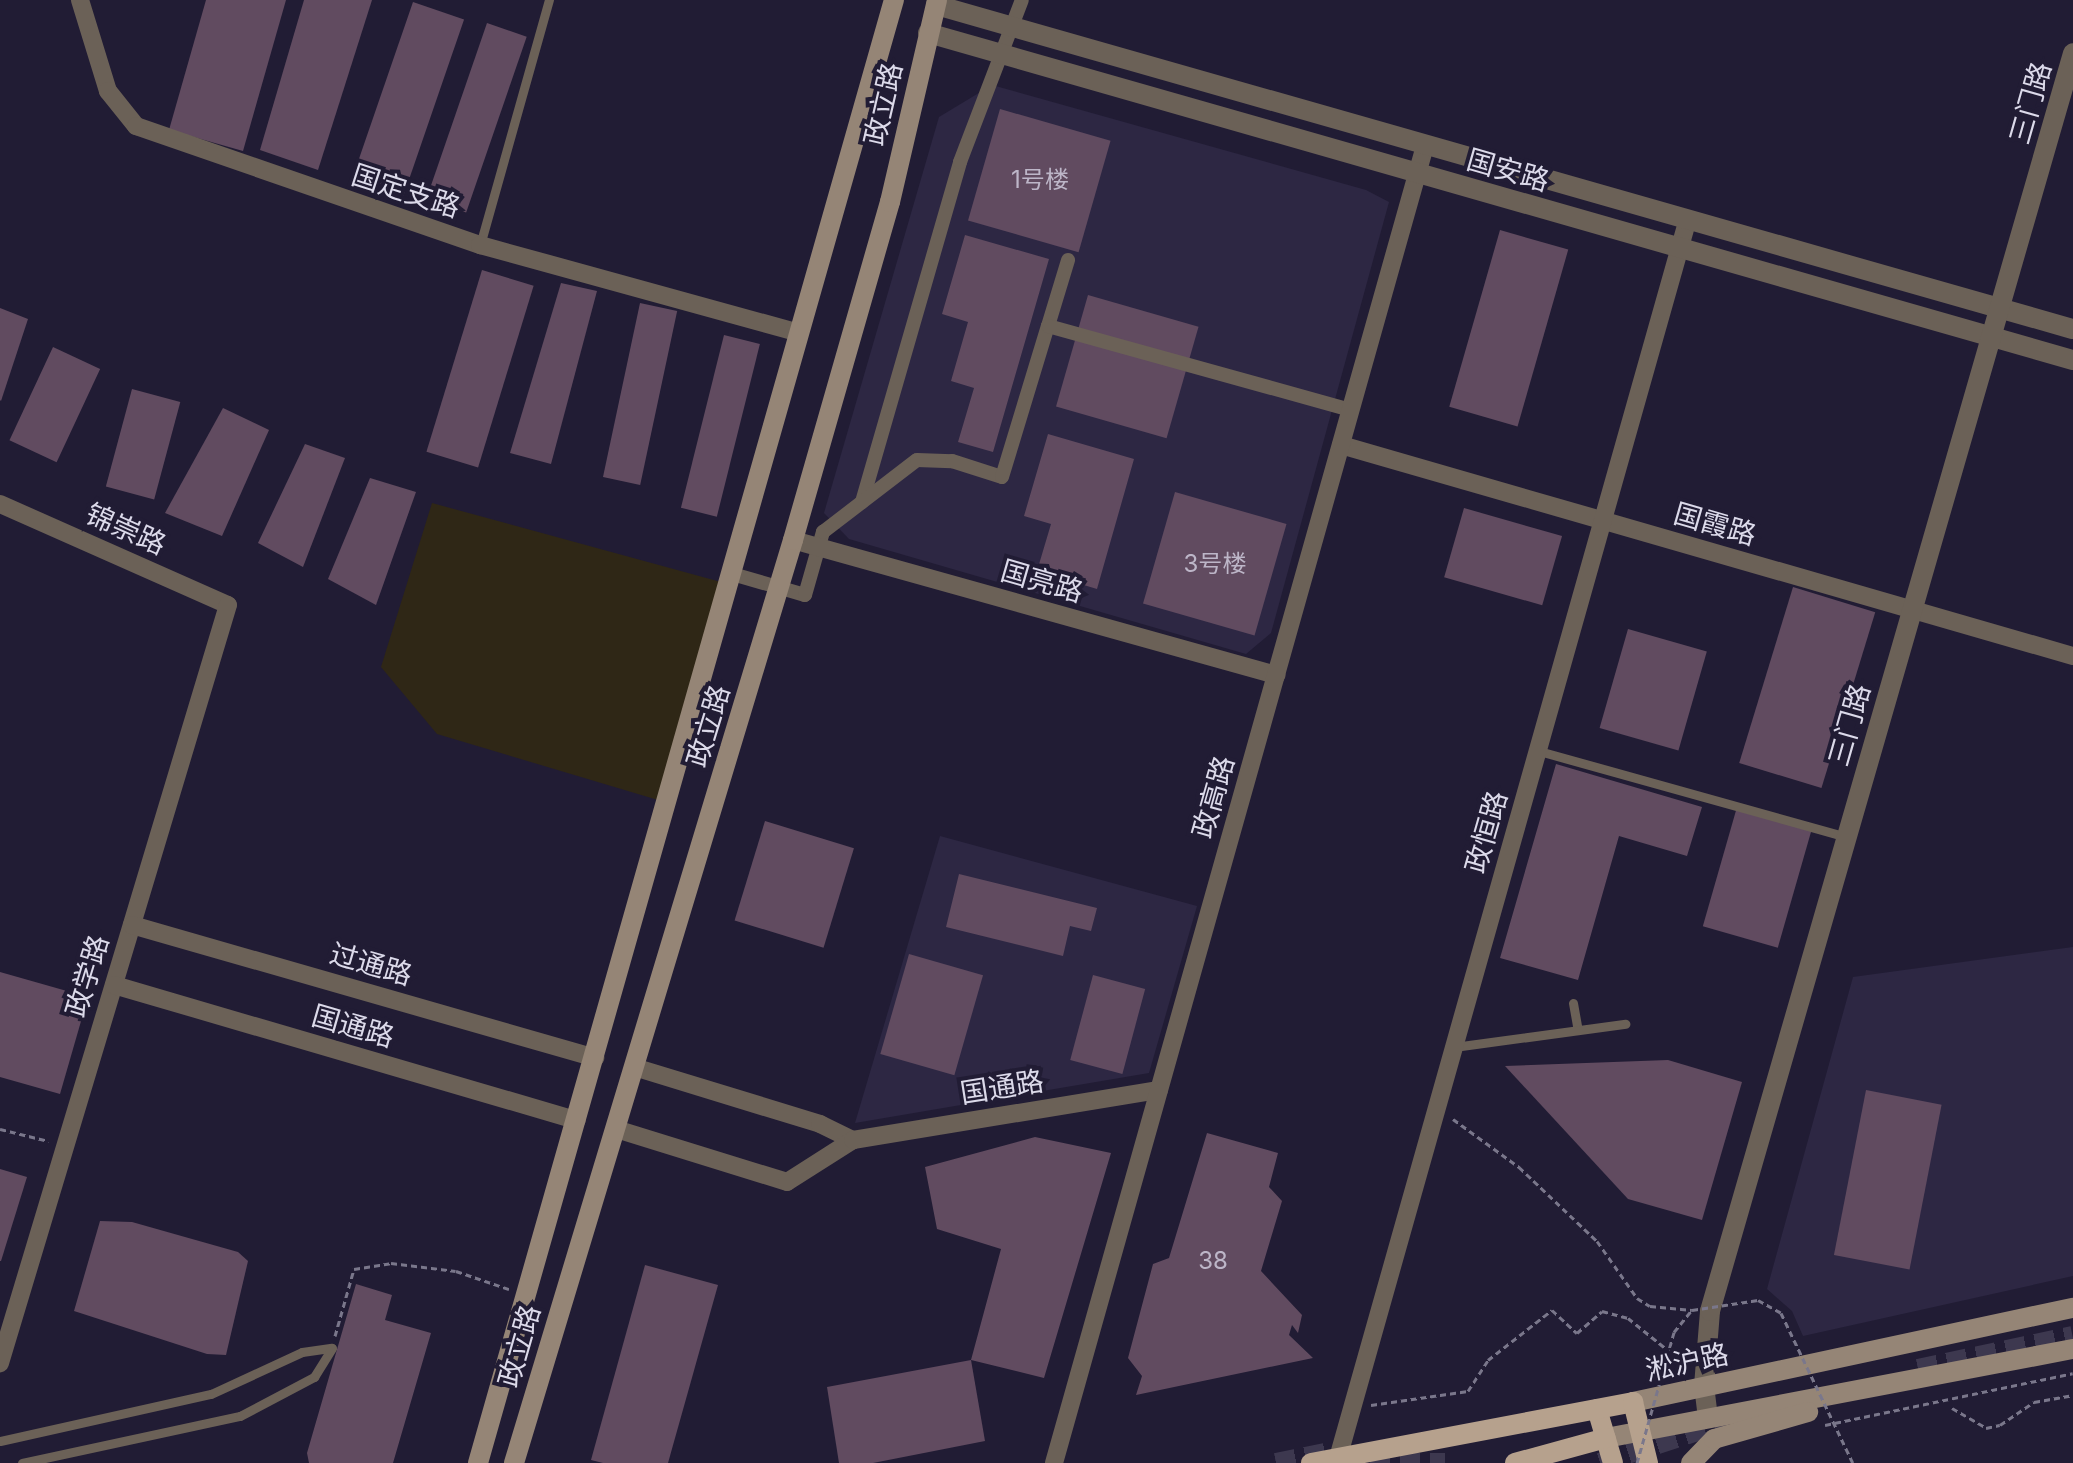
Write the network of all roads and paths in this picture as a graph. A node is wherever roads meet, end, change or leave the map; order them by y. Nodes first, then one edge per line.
1 (80, 0) edge
2 (549, 0) edge
3 (894, 0) edge
4 (1022, 0) edge
5 (936, 3) edge
6 (1011, 26) junction
7 (928, 33) junction
8 (1003, 50) junction
9 (2073, 53) edge
10 (1425, 146) junction
11 (1418, 173) junction
12 (1687, 222) junction
13 (480, 245) junction
14 (1679, 249) junction
15 (1068, 260) dead end
16 (2001, 306) junction
17 (1048, 326) junction
18 (2073, 329) edge
19 (799, 333) junction
20 (1992, 336) junction
21 (2073, 360) edge
22 (1351, 410) junction
23 (1341, 445) junction
24 (862, 503) junction
25 (0, 504) edge
26 (1604, 521) junction
27 (793, 540) junction
28 (819, 547) junction
29 (729, 573) junction
30 (779, 587) junction
31 (228, 605) joint
32 (1911, 610) junction
33 (2073, 656) edge
34 (1276, 675) junction
35 (1539, 751) junction
36 (1847, 837) junction
37 (132, 925) junction
38 (114, 985) junction
39 (1573, 1003) dead end
40 (1625, 1024) dead end
41 (1578, 1030) junction
42 (1454, 1047) junction
43 (595, 1058) junction
44 (634, 1067) junction
45 (1159, 1090) junction
46 (1437, 1107) junction
47 (577, 1120) junction
48 (0, 1129) edge
49 (616, 1129) junction
50 (853, 1140) junction
51 (64, 1145) junction
52 (527, 1295) junction
53 (2073, 1308) edge
54 (1692, 1310) junction
55 (332, 1348) junction
56 (2073, 1349) edge
57 (1669, 1351) junction
58 (0, 1363) edge
59 (2073, 1373) edge
60 (1704, 1386) junction
61 (2073, 1395) edge
62 (1847, 1396) junction
63 (1633, 1402) junction
64 (1352, 1408) junction
65 (1952, 1408) dead end
66 (1597, 1409) junction
67 (1708, 1418) junction
68 (1814, 1427) dead end
69 (1640, 1430) junction
70 (1606, 1438) junction
71 (0, 1441) edge
72 (1338, 1458) junction
73 (22, 1463) edge
74 (478, 1463) edge
75 (514, 1463) edge
76 (1054, 1463) edge
77 (1311, 1463) tunnel mouth
78 (1515, 1463) edge
79 (1613, 1463) edge
80 (1637, 1463) edge
81 (1648, 1463) edge
82 (1691, 1463) edge
83 (1853, 1463) edge

1 - 13 street, 国定支路
2 - 13 lane
3 - 19 main road, 政立路
4 - 6 street
5 - 6 street, 国安路
5 - 7 main road, 政立路
6 - 8 street
6 - 10 street, 国安路
7 - 8 street, 国安路
7 - 27 main road, 政立路
8 - 11 street, 国安路
8 - 24 street
9 - 16 street, 三门路
10 - 11 street, 政高路
10 - 12 street, 国安路
11 - 14 street, 国安路
11 - 22 street, 政高路
12 - 14 street, 政恒路
12 - 16 street, 国安路
13 - 19 street, 国定支路
14 - 20 street, 国安路
14 - 26 street, 政恒路
15 - 17 street
16 - 18 street, 国安路
16 - 20 street, 三门路
17 - 22 street
17 - 24 street
19 - 29 main road, 政立路
20 - 21 street, 国安路
20 - 32 street, 三门路
22 - 23 street, 政高路
23 - 26 street, 国霞路
23 - 34 street, 政高路
24 - 28 street
25 - 31 street, 锦崇路
26 - 32 street, 国霞路
26 - 35 street, 政恒路
27 - 28 street, 国亮路
27 - 30 main road, 政立路
28 - 30 street
28 - 34 street, 国亮路
29 - 30 street
29 - 43 main road, 政立路
30 - 44 main road, 政立路
31 - 37 street, 政学路
32 - 33 street, 国霞路
32 - 36 street, 三门路
34 - 45 street, 政高路
35 - 36 lane
35 - 42 street, 政恒路
36 - 60 street, 三门路
37 - 38 street, 政学路
37 - 43 street, 过通路
38 - 47 street, 国通路
38 - 51 street, 政学路
39 - 41 lane
40 - 41 lane
41 - 42 lane
42 - 46 street, 政恒路
43 - 47 main road, 政立路
44 - 49 main road, 政立路
44 - 50 street
45 - 50 street, 国通路
45 - 76 street, 政高路
46 - 54 path
46 - 64 street, 政恒路
47 - 52 main road, 政立路
48 - 51 path
49 - 50 street, 国通路
49 - 75 main road, 政立路
51 - 58 street, 政学路
52 - 55 path
52 - 74 main road, 政立路
53 - 60 main road, 淞沪路
54 - 57 path, bridge
54 - 83 path, bridge
55 - 71 lane
55 - 73 lane
56 - 62 main road, 淞沪路
57 - 64 path
57 - 80 path, bridge
59 - 68 path
60 - 63 main road, 淞沪路
60 - 67 street, 三门路
61 - 65 path
62 - 67 main road, 淞沪路
62 - 82 main road
63 - 66 main road, 淞沪路
63 - 69 main road
64 - 72 street, 政恒路
66 - 70 main road
66 - 72 main road, 淞沪路
67 - 69 main road, 淞沪路
69 - 70 main road, 淞沪路
69 - 81 main road
70 - 78 main road, 淞沪路
70 - 79 main road
72 - 77 main road, 淞沪路

